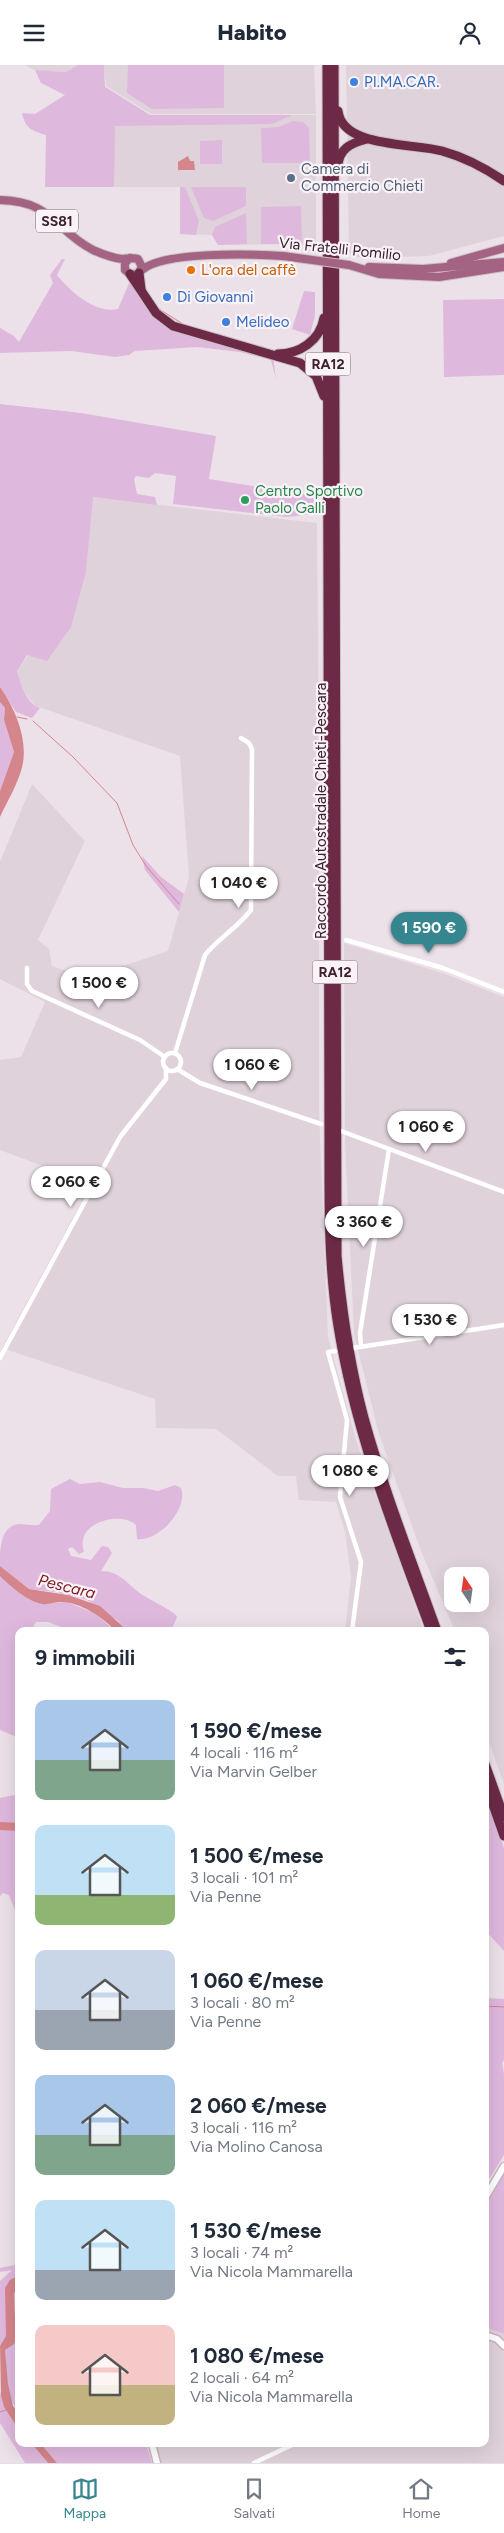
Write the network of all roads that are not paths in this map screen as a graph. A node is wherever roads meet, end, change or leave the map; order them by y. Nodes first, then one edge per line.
1 (327, 65) edge
2 (334, 65) edge
3 (334, 94) junction
4 (367, 139) junction
5 (504, 181) edge
6 (334, 182) junction
7 (0, 200) edge
8 (504, 248) edge
9 (109, 256) junction
10 (130, 259) junction
11 (139, 260) junction
12 (172, 260) junction
13 (504, 262) edge
14 (350, 265) junction
15 (504, 267) edge
16 (431, 269) junction
17 (134, 272) junction
18 (328, 298) junction
19 (274, 355) junction
20 (328, 430) junction
21 (241, 738) dead end
22 (346, 940) dead end
23 (27, 968) dead end
24 (504, 992) edge
25 (176, 1053) junction
26 (165, 1057) junction
27 (166, 1069) junction
28 (177, 1069) junction
29 (321, 1124) dead end
30 (341, 1131) dead end
31 (389, 1149) junction
32 (504, 1192) edge
33 (504, 1325) edge
34 (361, 1347) junction
35 (353, 1348) dead end
36 (335, 1351) dead end
37 (0, 1358) edge
38 (353, 1627) edge
39 (430, 1627) edge
40 (436, 1627) edge
41 (489, 1775) edge
42 (489, 1793) edge
43 (504, 1817) edge
44 (504, 1836) edge
45 (504, 2166) edge
46 (489, 2191) edge
47 (489, 2336) edge
48 (504, 2345) edge
49 (153, 2447) edge
50 (288, 2447) edge
51 (157, 2463) edge
52 (254, 2463) edge

1 - 18 highway, Raccordo Autostradale Chieti-Pescara / RA12
2 - 3 highway, Raccordo Autostradale Chieti-Pescara / RA12
3 - 4 highway
3 - 6 highway, Raccordo Autostradale Chieti-Pescara / RA12
4 - 5 highway
4 - 6 highway
6 - 40 highway, Raccordo Autostradale Chieti-Pescara / RA12
7 - 9 main road, SS81
8 - 16 main road
9 - 10 main road, SS81
9 - 17 main road
10 - 11 main road, SS81
10 - 17 main road
11 - 12 main road, Via Fratelli Pomilio / SS81
11 - 17 main road
12 - 14 main road, Via Fratelli Pomilio / SS81, bridge
12 - 17 main road, Via Fratelli Pomilio
13 - 16 main road, Via Fratelli Pomilio / SS81
14 - 15 main road
14 - 16 main road, Via Fratelli Pomilio / SS81
17 - 19 highway
18 - 19 highway
18 - 20 highway, Raccordo Autostradale Chieti-Pescara / RA12
19 - 20 highway
20 - 39 highway, Raccordo Autostradale Chieti-Pescara / RA12
21 - 25 street
22 - 24 street
23 - 26 street
25 - 26 street
25 - 28 street
26 - 27 street
27 - 28 street
27 - 37 street
28 - 29 street
30 - 31 street
31 - 32 street
31 - 34 street
33 - 34 street
34 - 35 street
36 - 38 street
41 - 43 highway
42 - 44 highway
45 - 46 street
47 - 48 street
49 - 51 street
50 - 52 street

